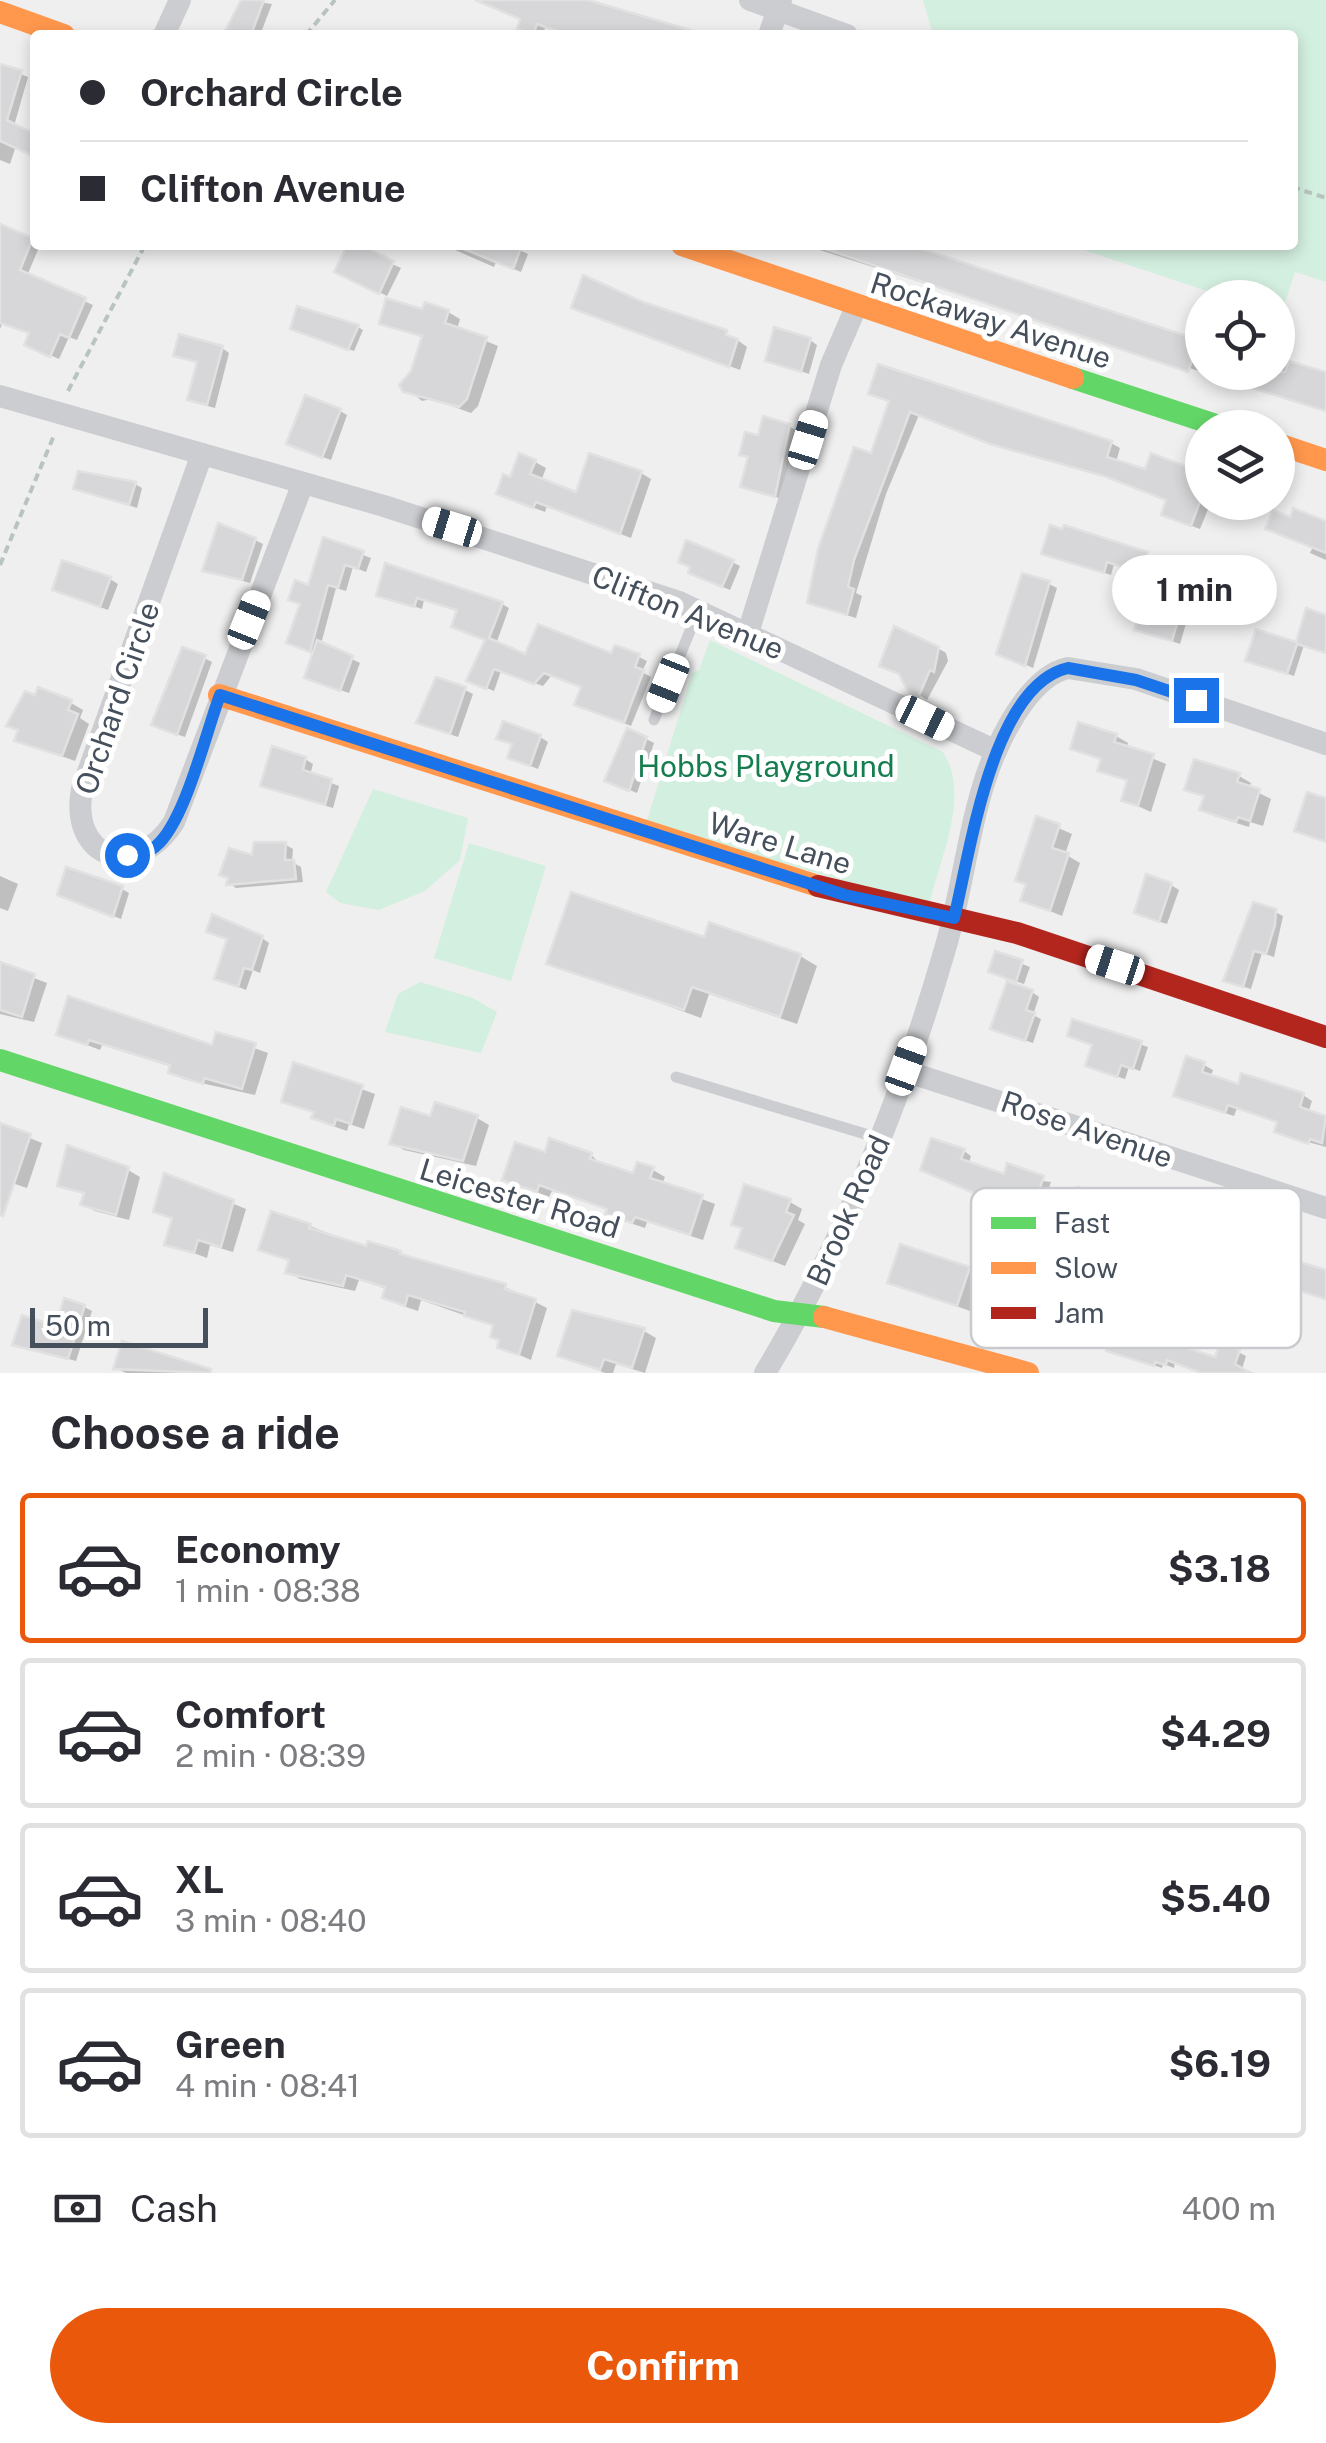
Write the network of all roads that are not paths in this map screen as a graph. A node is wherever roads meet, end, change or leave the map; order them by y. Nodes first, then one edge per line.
1 (180, 0) edge
2 (750, 0) edge
3 (780, 5) edge
4 (0, 12) edge
5 (50, 30) edge
6 (166, 30) edge
7 (771, 30) edge
8 (836, 30) edge
9 (698, 250) edge
10 (856, 308) junction
11 (0, 396) edge
12 (1185, 415) edge
13 (1295, 450) edge
14 (202, 454) junction
15 (1326, 460) edge
16 (303, 483) junction
17 (698, 610) junction
18 (748, 633) junction
19 (220, 695) junction
20 (654, 720) dead end
21 (1326, 744) edge
22 (996, 751) junction
23 (954, 918) junction
24 (1326, 1036) edge
25 (0, 1060) edge
26 (904, 1072) junction
27 (676, 1078) dead end
28 (882, 1139) junction
29 (1264, 1188) edge
30 (1301, 1200) edge
31 (1326, 1208) edge
32 (801, 1314) junction
33 (765, 1373) edge
34 (1028, 1373) edge

1 - 6 street
2 - 3 street
3 - 7 street
3 - 8 street
4 - 5 street
9 - 10 street, Rockaway Avenue
10 - 12 street, Rockaway Avenue
10 - 18 street
11 - 14 street, Clifton Avenue
13 - 15 street
14 - 16 street, Clifton Avenue
14 - 19 street, Orchard Circle
16 - 17 street, Clifton Avenue
16 - 19 street, Orchard Circle
17 - 18 street, Clifton Avenue
17 - 20 lane
18 - 22 street, Clifton Avenue
19 - 23 street, Ware Lane
21 - 22 street
22 - 23 street, Brook Road
23 - 24 street, Ware Lane
23 - 26 street, Brook Road
25 - 32 street, Leicester Road
26 - 28 street, Brook Road
26 - 29 street, Rose Avenue
27 - 28 lane
28 - 32 street, Brook Road
30 - 31 street, Rose Avenue
32 - 33 street, Brook Road
32 - 34 street, Leicester Road

